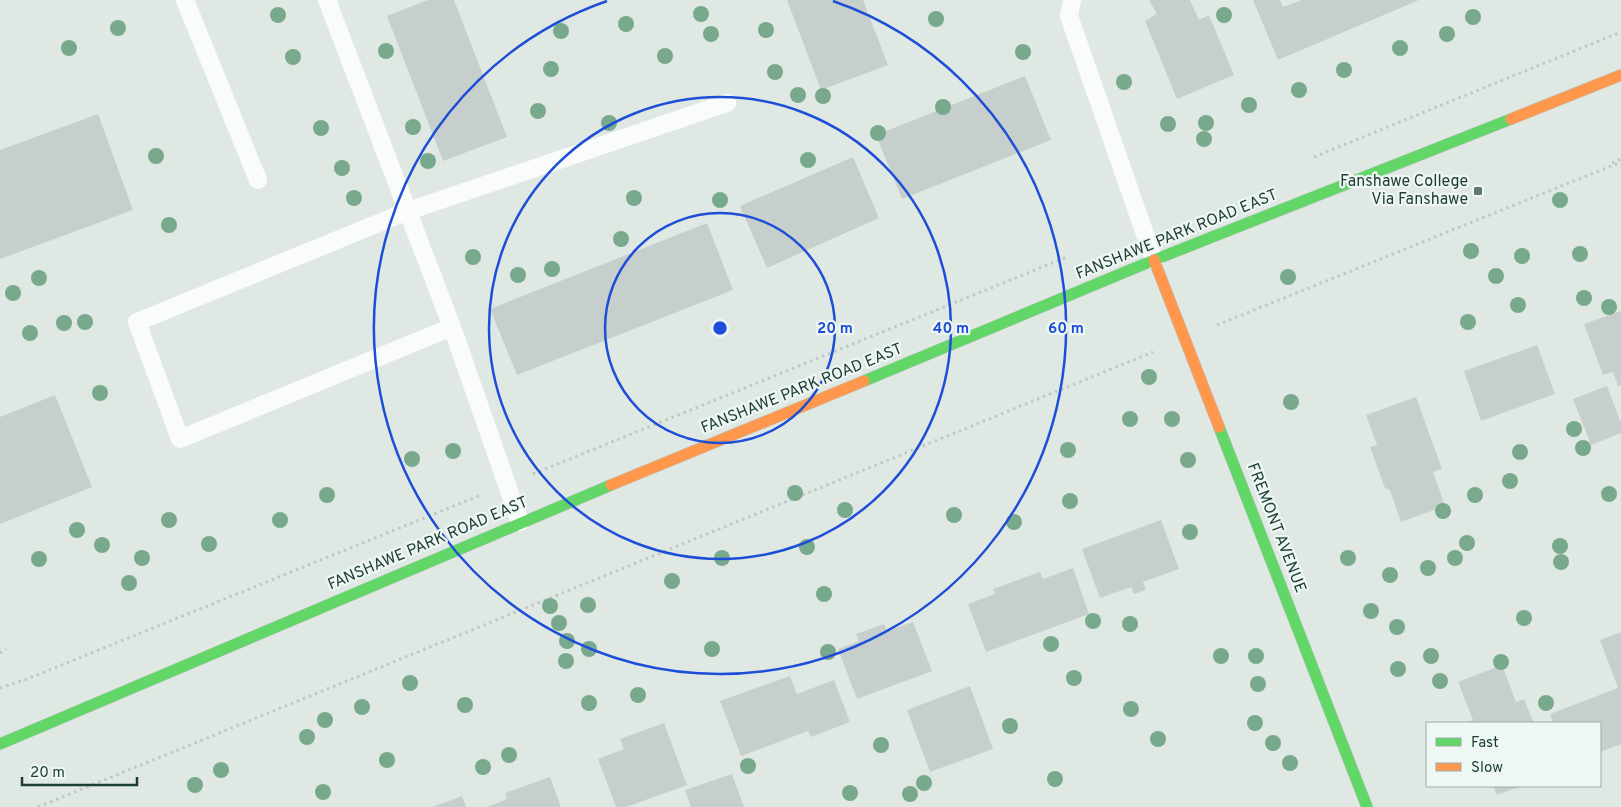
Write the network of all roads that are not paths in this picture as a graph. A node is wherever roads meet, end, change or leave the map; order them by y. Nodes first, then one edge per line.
1 (185, 0) edge
2 (327, 0) edge
3 (1072, 0) edge
4 (1621, 74) edge
5 (727, 103) dead end
6 (258, 180) dead end
7 (408, 211) junction
8 (1154, 260) junction
9 (452, 327) junction
10 (520, 522) junction
11 (0, 744) edge
12 (1368, 807) edge

1 - 6 lane
2 - 7 lane
3 - 8 lane
4 - 8 main road, FANSHAWE PARK ROAD EAST
5 - 7 lane
7 - 9 lane
7 - 9 lane
8 - 10 main road, FANSHAWE PARK ROAD EAST
8 - 12 main road, FREMONT AVENUE
9 - 10 lane
10 - 11 main road, FANSHAWE PARK ROAD EAST

